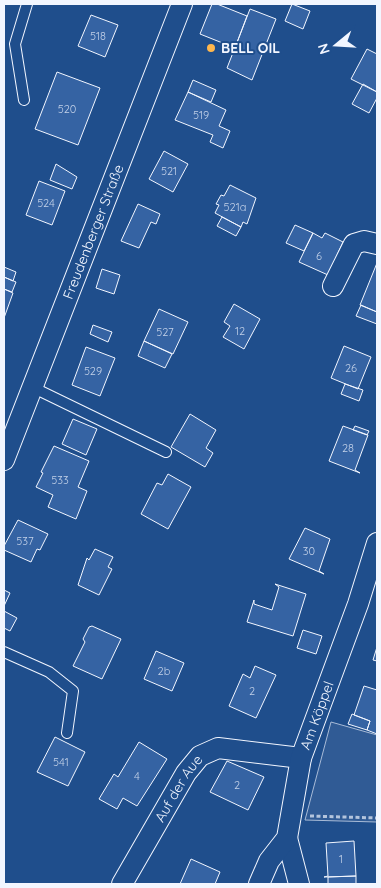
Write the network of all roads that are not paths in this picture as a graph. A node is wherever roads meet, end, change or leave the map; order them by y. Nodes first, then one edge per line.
1 (27, 4) edge
2 (182, 4) edge
3 (24, 100) dead end
4 (377, 244) edge
5 (333, 286) dead end
6 (34, 388) junction
7 (166, 452) dead end
8 (4, 460) edge
9 (377, 543) edge
10 (4, 652) edge
11 (67, 733) dead end
12 (301, 758) junction
13 (287, 838) junction
14 (122, 884) edge
15 (259, 884) edge
16 (299, 884) edge

1 - 3 lane
2 - 6 street, Freudenberger Straße
4 - 5 street
6 - 7 lane
6 - 8 street, Freudenberger Straße
9 - 12 street, Am Köppel
10 - 11 lane
12 - 13 street, Am Köppel
12 - 14 street, Auf der Aue
13 - 15 street, Am Köppel
13 - 16 street

